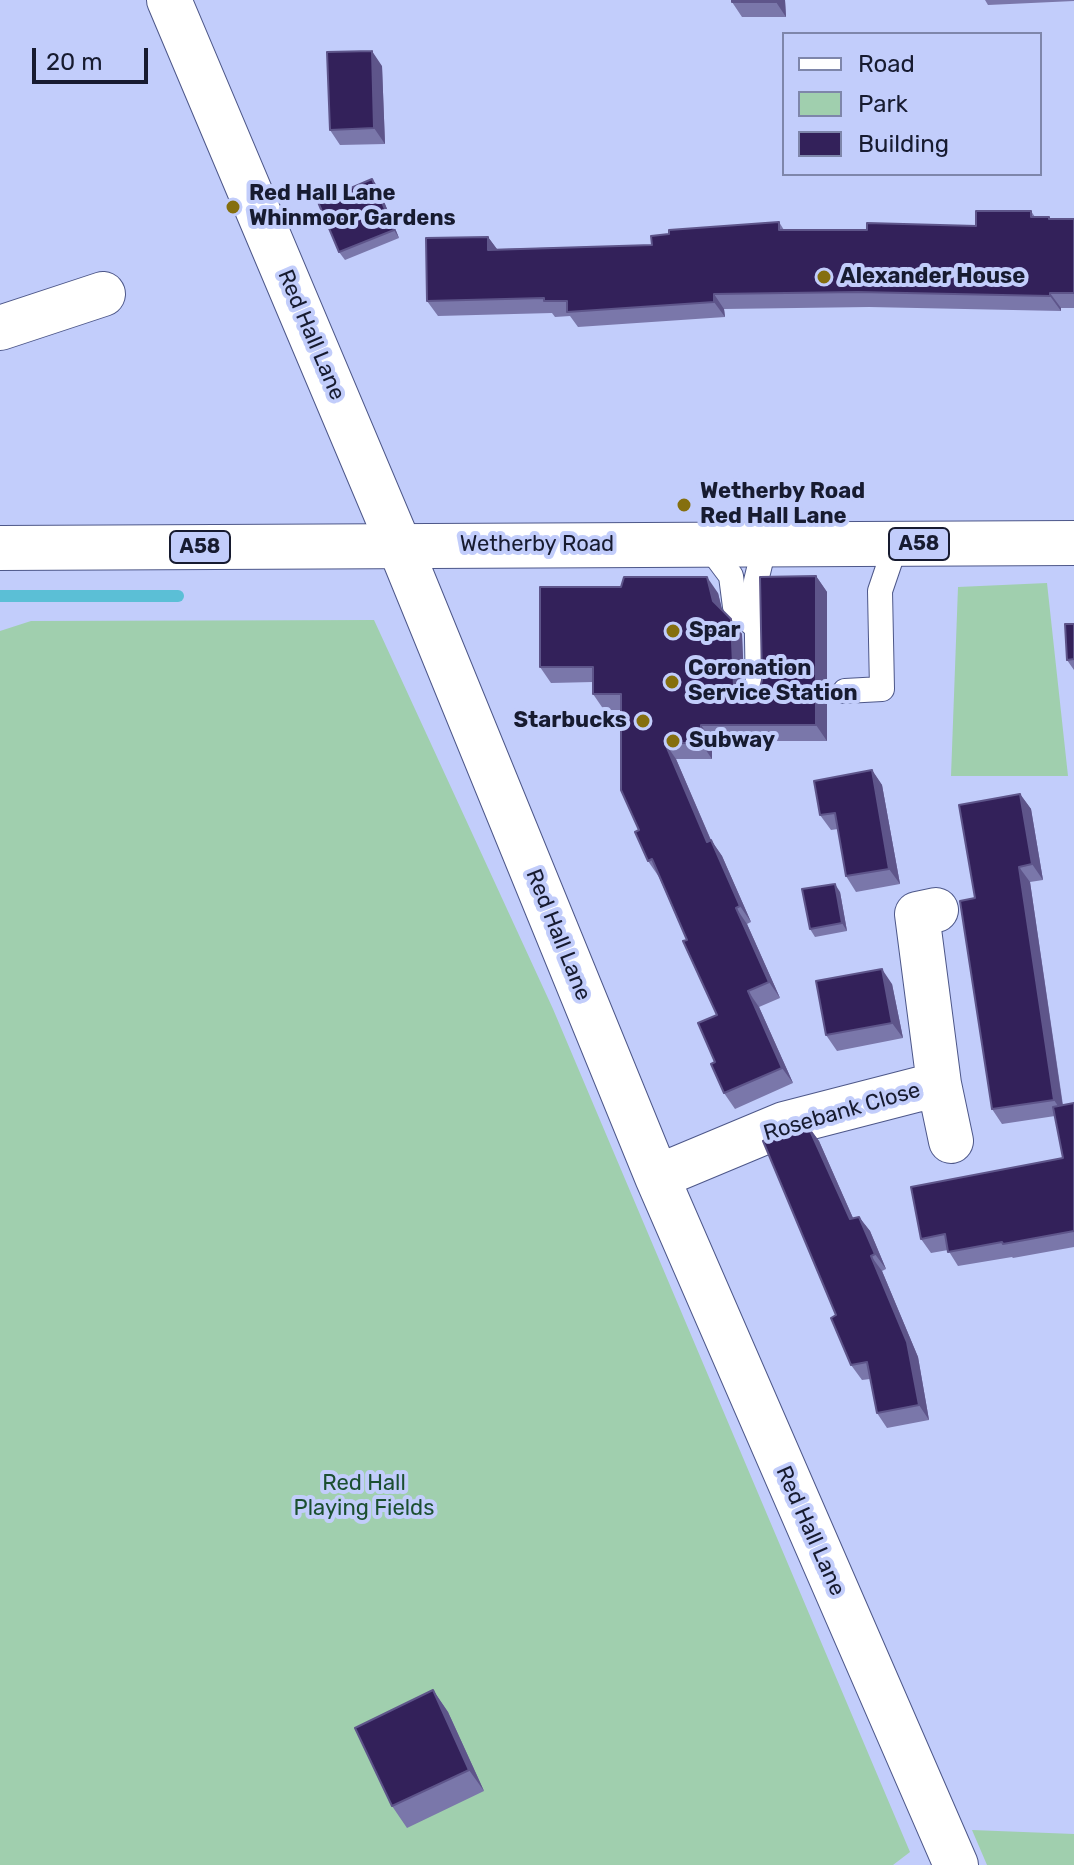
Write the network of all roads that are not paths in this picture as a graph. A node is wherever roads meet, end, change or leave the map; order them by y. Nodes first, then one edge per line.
1 (169, 0) edge
2 (103, 294) dead end
3 (0, 328) edge
4 (1074, 543) edge
5 (707, 544) junction
6 (765, 544) junction
7 (896, 544) junction
8 (399, 545) junction
9 (0, 548) edge
10 (757, 628) junction
11 (845, 691) dead end
12 (758, 696) edge
13 (936, 910) dead end
14 (939, 1084) junction
15 (951, 1141) dead end
16 (657, 1177) junction
17 (956, 1865) edge

1 - 8 street, Red Hall Lane
2 - 3 street
4 - 7 street, Wetherby Road / A58
5 - 6 street, Wetherby Road / A58
5 - 8 street, Wetherby Road / A58
5 - 10 lane
6 - 7 street, Wetherby Road / A58
6 - 10 lane
7 - 11 lane
8 - 9 street, Wetherby Road / A58
8 - 16 street, Red Hall Lane
10 - 12 lane
13 - 14 street, Rosebank Close
14 - 15 street, Rosebank Close
14 - 16 street, Rosebank Close
16 - 17 street, Red Hall Lane

